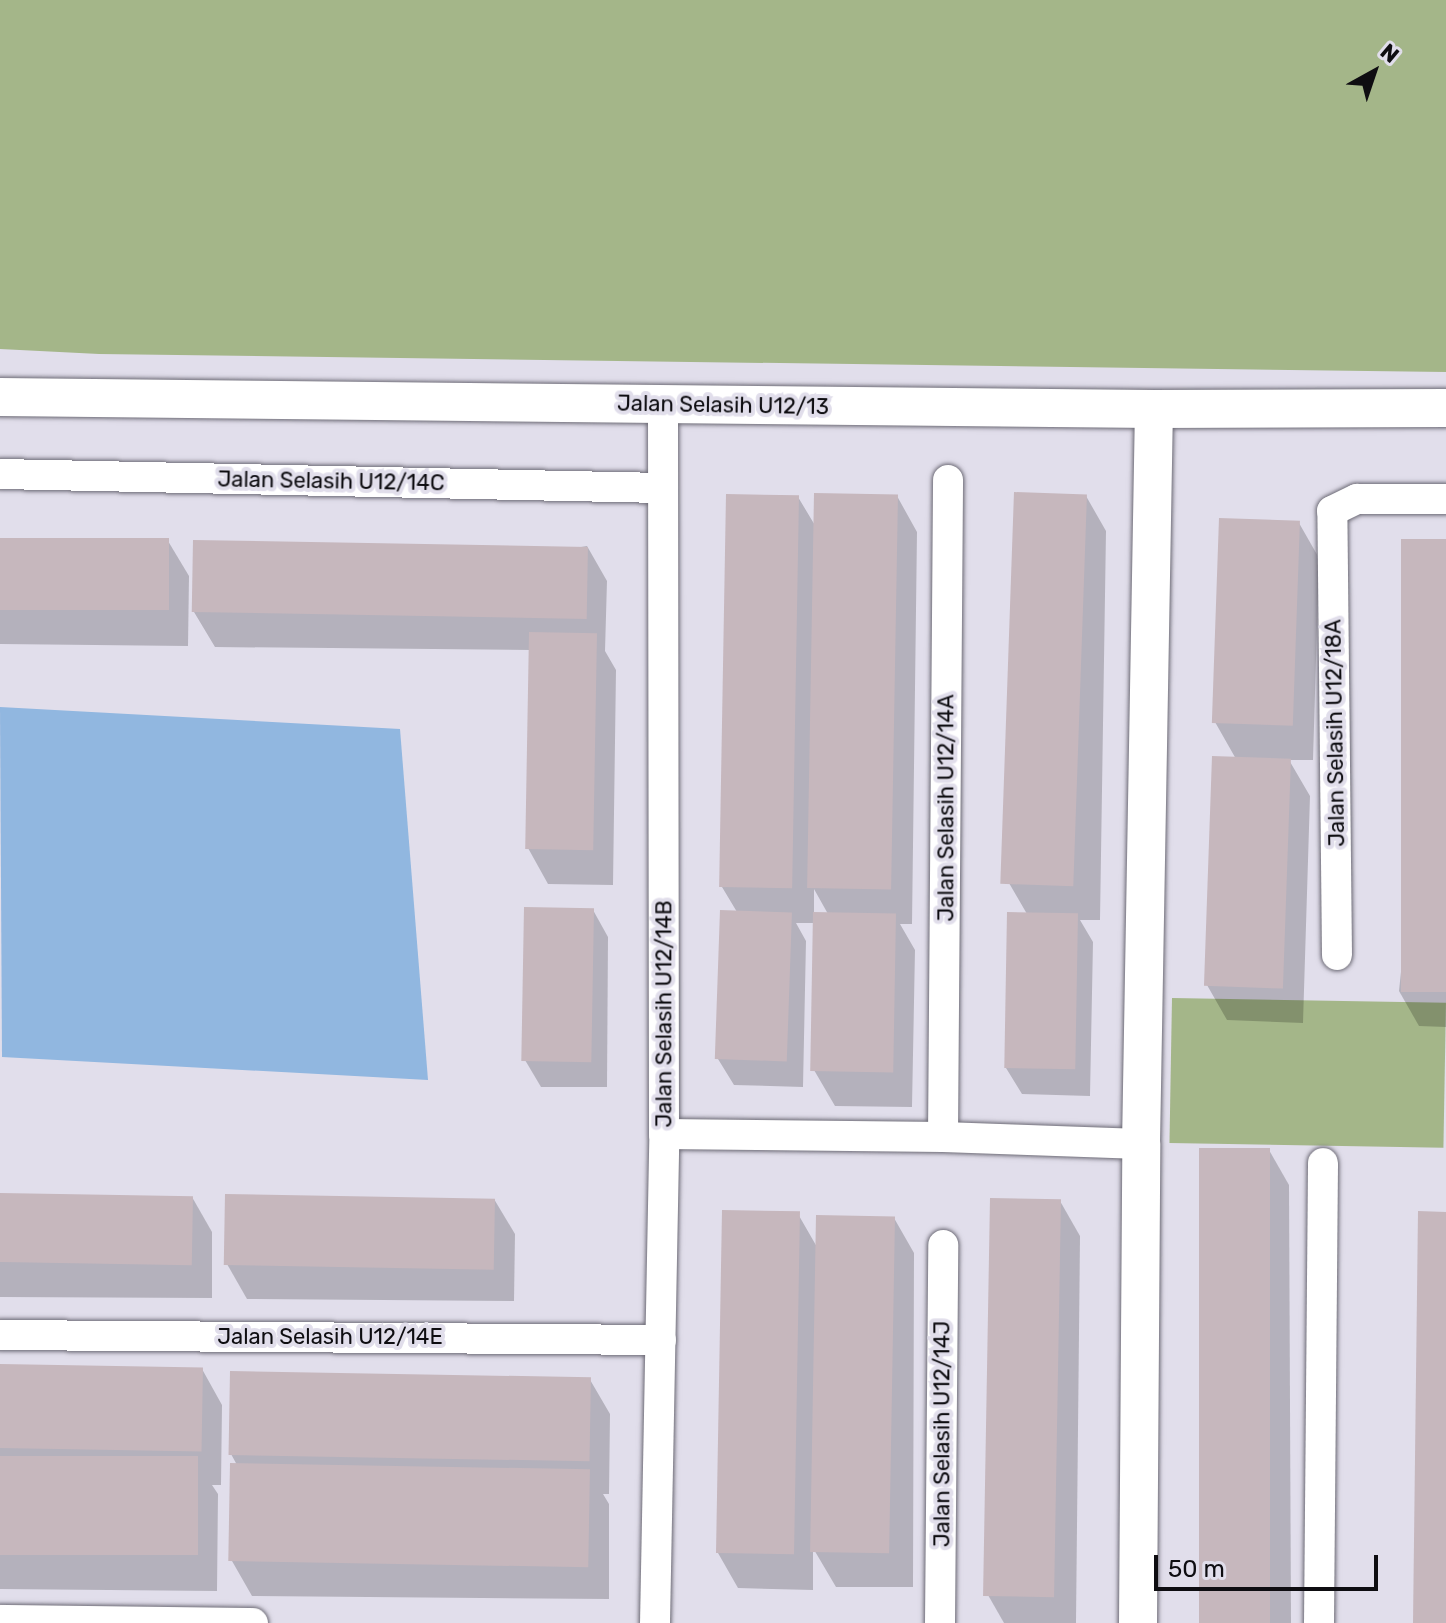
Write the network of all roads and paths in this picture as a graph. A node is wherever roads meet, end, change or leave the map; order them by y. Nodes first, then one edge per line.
1 (0, 397) edge
2 (663, 404) junction
3 (1446, 408) edge
4 (1154, 409) junction
5 (0, 474) edge
6 (948, 480) dead end
7 (661, 488) junction
8 (1446, 499) edge
9 (1337, 955) dead end
10 (664, 1134) junction
11 (943, 1137) junction
12 (1141, 1144) junction
13 (1323, 1163) dead end
14 (943, 1245) dead end
15 (0, 1335) edge
16 (661, 1340) junction
17 (0, 1620) edge
18 (253, 1623) edge
19 (655, 1623) edge
20 (940, 1623) edge
21 (1138, 1623) edge
22 (1319, 1623) edge

1 - 2 street, Jalan Selasih U12/13
2 - 4 street, Jalan Selasih U12/13
2 - 7 street, Jalan Selasih U12/14B
3 - 4 street, Jalan Selasih U12/13
4 - 12 street
5 - 7 street, Jalan Selasih U12/14C
6 - 11 street, Jalan Selasih U12/14A
7 - 10 street, Jalan Selasih U12/14B
8 - 9 street, Jalan Selasih U12/18A
10 - 11 street
10 - 16 street, Jalan Selasih U12/14B
11 - 12 street
12 - 21 street
13 - 22 street
14 - 20 street, Jalan Selasih U12/14J
15 - 16 street, Jalan Selasih U12/14E
16 - 19 street, Jalan Selasih U12/14B
17 - 18 street

